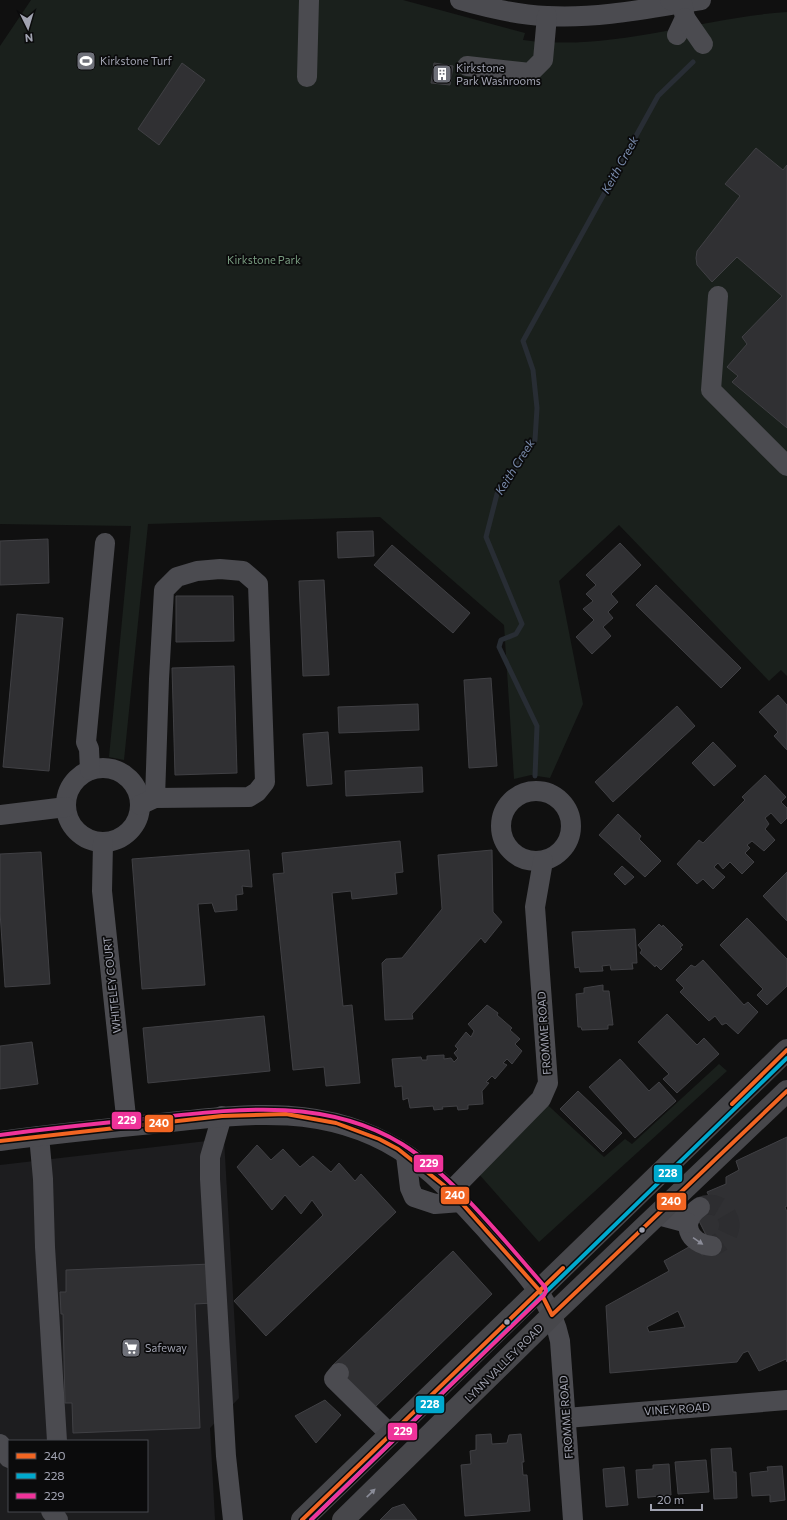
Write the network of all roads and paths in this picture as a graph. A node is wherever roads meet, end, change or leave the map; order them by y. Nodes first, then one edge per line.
1 (309, 0) edge
2 (460, 0) edge
3 (701, 0) edge
4 (678, 14) edge
5 (547, 16) junction
6 (703, 44) dead end
7 (467, 66) dead end
8 (307, 76) dead end
9 (718, 296) dead end
10 (787, 466) edge
11 (105, 543) dead end
12 (90, 770) junction
13 (148, 801) junction
14 (66, 807) junction
15 (0, 815) edge
16 (103, 843) junction
17 (543, 861) dead end
18 (787, 1050) edge
19 (787, 1090) edge
20 (222, 1116) junction
21 (127, 1126) junction
22 (39, 1136) junction
23 (0, 1141) edge
24 (406, 1155) junction
25 (456, 1197) junction
26 (700, 1207) dead end
27 (658, 1215) junction
28 (688, 1223) junction
29 (712, 1246) dead end
30 (540, 1291) junction
31 (552, 1315) junction
32 (339, 1373) dead end
33 (787, 1400) edge
34 (566, 1418) junction
35 (391, 1435) junction
36 (57, 1440) edge
37 (0, 1444) edge
38 (8, 1456) edge
39 (52, 1512) edge
40 (58, 1520) edge
41 (234, 1520) edge
42 (302, 1520) edge
43 (343, 1520) edge
44 (573, 1520) edge

1 - 8 street
2 - 5 street
3 - 4 street
4 - 5 street
4 - 6 street
5 - 7 street
9 - 10 street
11 - 12 street
12 - 13 street
12 - 14 street
13 - 13 street
13 - 16 street
14 - 15 street
14 - 16 street
16 - 21 street, WHITELEY COURT
17 - 25 street, FROMME ROAD
18 - 30 main road
19 - 27 main road, LYNN VALLEY ROAD
20 - 21 street, FROMME ROAD
20 - 24 street, FROMME ROAD
20 - 41 street
21 - 22 street, FROMME ROAD
22 - 23 street, FROMME ROAD
22 - 36 street
24 - 25 street, FROMME ROAD
24 - 25 street
25 - 30 street, FROMME ROAD
26 - 28 street
27 - 28 street
27 - 31 main road, LYNN VALLEY ROAD
28 -> 29 street
30 - 31 street, FROMME ROAD
30 - 35 main road
31 - 34 street, FROMME ROAD
43 -> 31 main road, LYNN VALLEY ROAD
32 - 35 street
33 - 34 street, VINEY ROAD
34 - 44 street, FROMME ROAD
35 - 42 main road
37 - 38 street
39 - 40 street

